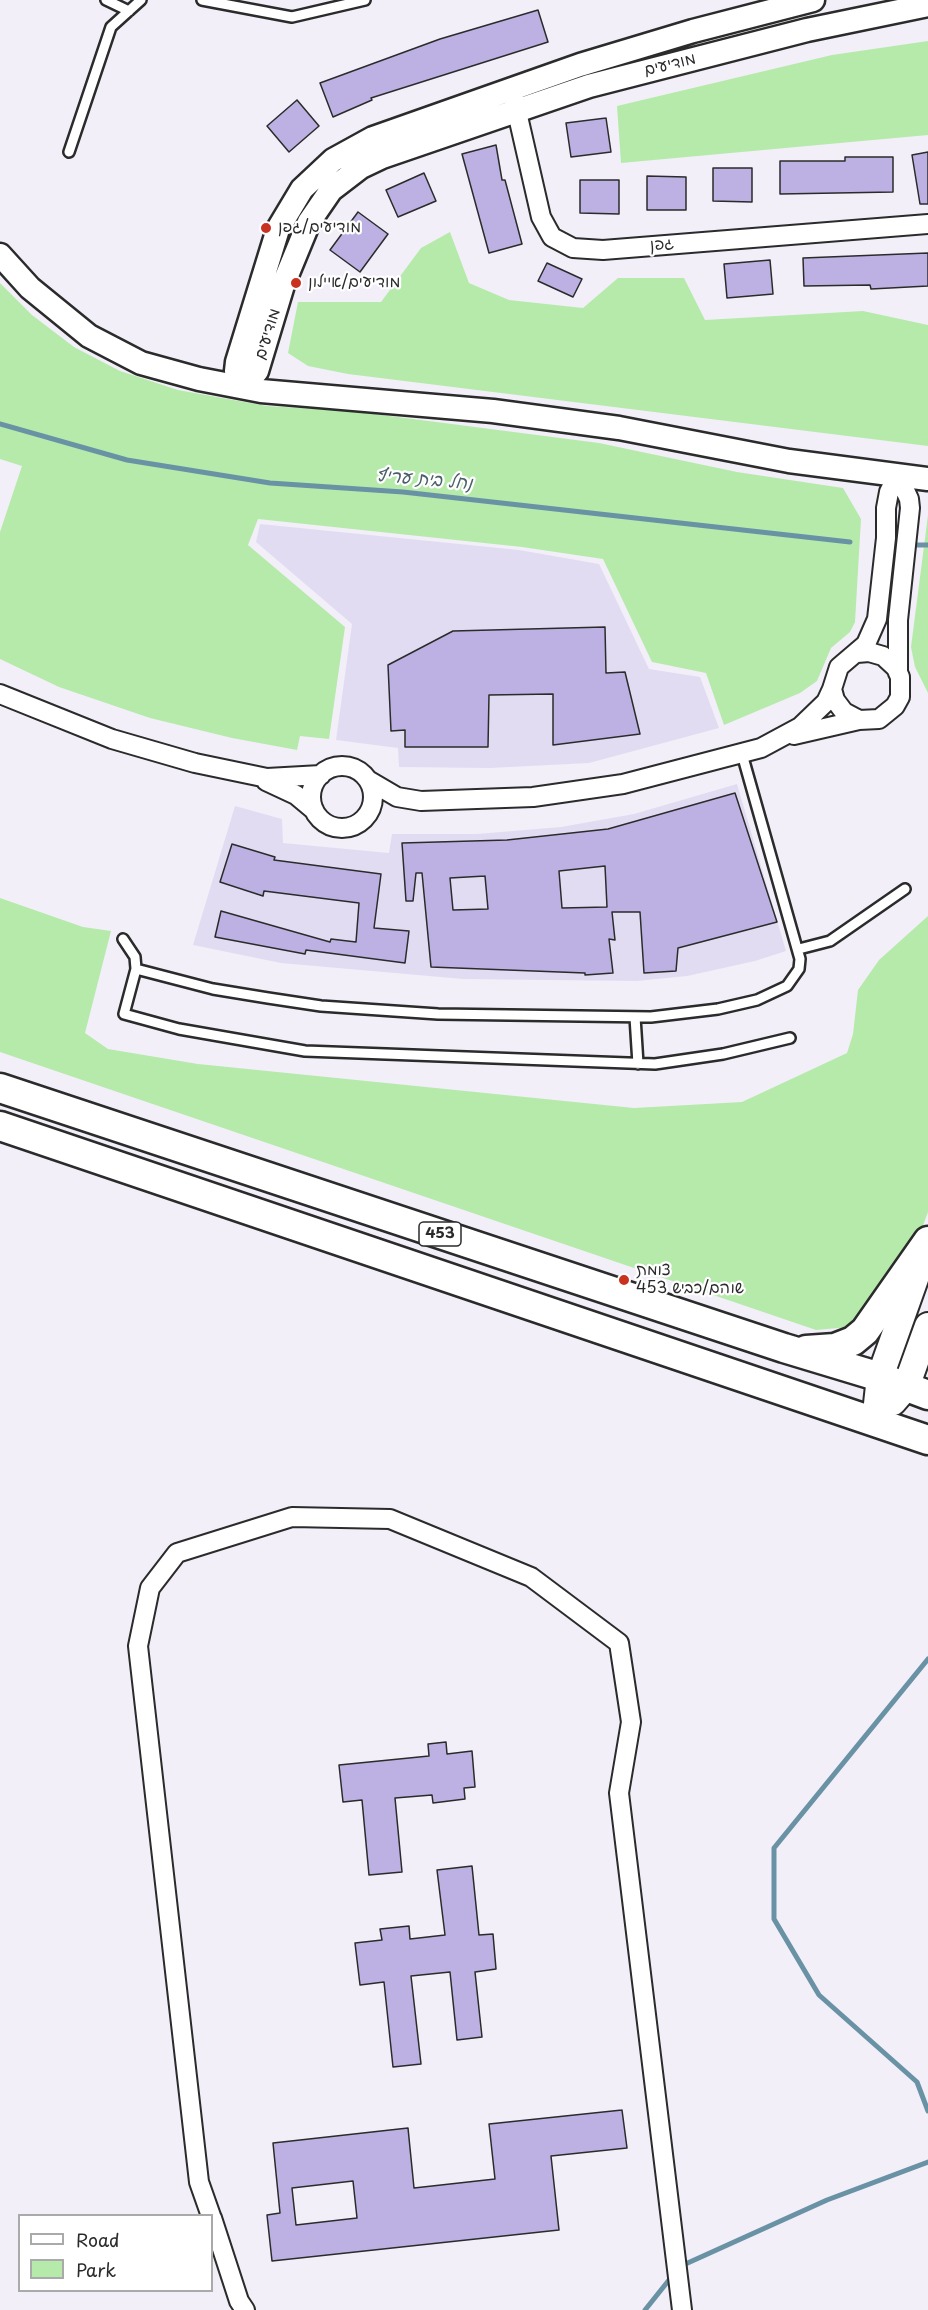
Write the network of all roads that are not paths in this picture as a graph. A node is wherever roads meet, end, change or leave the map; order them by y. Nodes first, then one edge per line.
1 (106, 0) edge
2 (141, 0) edge
3 (202, 0) edge
4 (365, 0) edge
5 (813, 0) edge
6 (928, 5) edge
7 (129, 11) junction
8 (511, 89) junction
9 (518, 111) junction
10 (69, 152) dead end
11 (928, 224) edge
12 (0, 255) edge
13 (243, 387) junction
14 (898, 475) junction
15 (928, 479) edge
16 (857, 653) junction
17 (898, 673) junction
18 (832, 689) junction
19 (0, 694) edge
20 (859, 720) junction
21 (781, 739) junction
22 (742, 754) junction
23 (321, 775) junction
24 (256, 776) junction
25 (368, 780) junction
26 (421, 801) junction
27 (314, 810) junction
28 (365, 818) junction
29 (905, 889) dead end
30 (123, 939) dead end
31 (799, 949) junction
32 (136, 969) junction
33 (635, 1017) junction
34 (789, 1038) dead end
35 (638, 1064) junction
36 (0, 1088) edge
37 (0, 1126) edge
38 (928, 1242) edge
39 (928, 1326) edge
40 (784, 1348) junction
41 (880, 1377) junction
42 (917, 1391) edge
43 (875, 1422) junction
44 (928, 1440) edge
45 (210, 2214) edge
46 (213, 2223) edge
47 (245, 2310) edge
48 (682, 2310) edge

1 - 7 lane
2 - 7 lane
3 - 4 lane
5 - 8 street, מודיעים
6 - 9 street, מודיעים
7 - 10 lane
8 - 9 street, גפן
8 - 13 street, מודיעים
9 - 11 street, גפן
9 - 13 street, מודיעים
12 - 13 street
13 - 14 street
14 - 15 street
14 - 16 street
14 - 17 street
16 - 17 street
16 - 18 street
17 - 20 street
18 - 20 street
18 - 21 street
19 - 24 street
20 - 21 street
21 - 22 street
22 - 26 street
22 - 31 lane
23 - 24 street
23 - 25 street
23 - 27 street
24 - 27 street
25 - 26 street
25 - 28 street
26 - 28 street
27 - 28 street
29 - 31 lane
30 - 32 lane
31 - 33 lane
32 - 33 lane
32 - 35 lane
33 - 35 lane
34 - 35 lane
36 - 40 main road, 453
37 - 43 main road, 453
38 - 40 main road
38 - 41 main road
39 - 42 main road
40 - 41 main road, 453
41 - 42 main road, 453
41 - 43 main road
42 - 43 main road
43 - 44 main road, 453
45 - 48 street
46 - 47 street

